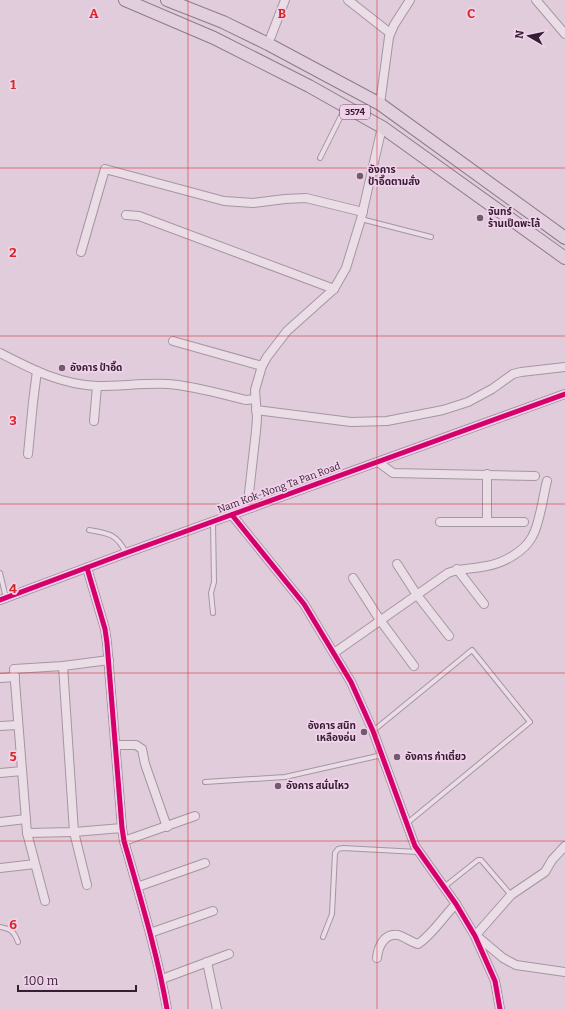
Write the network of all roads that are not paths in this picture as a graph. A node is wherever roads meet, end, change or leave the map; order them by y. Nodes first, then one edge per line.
1 (125, 0) edge
2 (167, 0) edge
3 (285, 0) edge
4 (348, 0) edge
5 (410, 0) edge
6 (536, 0) edge
7 (390, 33) junction
8 (565, 34) edge
9 (268, 44) junction
10 (380, 104) junction
11 (346, 106) junction
12 (382, 127) junction
13 (320, 158) dead end
14 (126, 215) dead end
15 (362, 215) junction
16 (431, 237) dead end
17 (565, 238) edge
18 (81, 252) dead end
19 (565, 258) edge
20 (334, 289) junction
21 (173, 341) dead end
22 (0, 353) edge
23 (262, 366) junction
24 (565, 366) edge
25 (37, 372) junction
26 (97, 386) junction
27 (565, 394) edge
28 (255, 399) junction
29 (256, 410) junction
30 (94, 421) dead end
31 (28, 454) dead end
32 (378, 462) junction
33 (487, 474) junction
34 (535, 476) dead end
35 (546, 481) dead end
36 (251, 508) junction
37 (232, 515) junction
38 (213, 522) junction
39 (440, 522) dead end
40 (487, 522) junction
41 (524, 522) dead end
42 (89, 530) dead end
43 (126, 553) junction
44 (397, 564) dead end
45 (87, 568) junction
46 (457, 569) junction
47 (0, 573) edge
48 (353, 578) dead end
49 (417, 595) junction
50 (3, 599) edge
51 (484, 604) dead end
52 (213, 613) dead end
53 (380, 620) junction
54 (449, 636) dead end
55 (334, 653) junction
56 (109, 660) junction
57 (63, 666) junction
58 (414, 666) dead end
59 (15, 677) junction
60 (0, 678) edge
61 (18, 725) junction
62 (0, 726) edge
63 (373, 731) junction
64 (115, 745) junction
65 (382, 755) junction
66 (22, 772) junction
67 (0, 773) edge
68 (205, 782) dead end
69 (195, 816) dead end
70 (26, 819) junction
71 (0, 822) edge
72 (406, 824) junction
73 (167, 827) junction
74 (122, 828) junction
75 (74, 832) junction
76 (27, 833) junction
77 (124, 842) junction
78 (565, 846) edge
79 (418, 852) junction
80 (205, 863) dead end
81 (35, 864) junction
82 (0, 868) edge
83 (87, 885) dead end
84 (137, 887) junction
85 (443, 887) junction
86 (511, 895) junction
87 (45, 901) dead end
88 (456, 904) junction
89 (213, 911) dead end
90 (0, 927) edge
91 (150, 933) junction
92 (475, 936) junction
93 (323, 937) dead end
94 (18, 942) dead end
95 (229, 954) dead end
96 (377, 958) dead end
97 (207, 962) junction
98 (565, 972) edge
99 (162, 979) junction
100 (167, 1009) edge
101 (217, 1009) edge
102 (500, 1009) edge

1 - 11 main road, 3574
2 - 9 main road, 3574
3 - 9 street
4 - 7 street
5 - 7 street
6 - 8 street
7 - 10 street
9 - 10 main road, 3574
10 - 17 main road, 3574
11 - 12 main road, 3574
11 - 13 lane
12 - 15 street
12 - 19 main road, 3574
14 - 20 street
15 - 16 lane
15 - 18 street
15 - 20 street
20 - 23 street
21 - 23 street
22 - 25 street
23 - 28 street
24 - 29 street
25 - 26 street
25 - 31 street
26 - 28 street
26 - 30 street
27 - 32 street, Nam Kok-Nong Ta Pan Road
28 - 29 street
29 - 36 street
32 - 33 street
32 - 36 street, Nam Kok-Nong Ta Pan Road
33 - 34 street
33 - 40 street
35 - 46 street
36 - 37 street, Nam Kok-Nong Ta Pan Road
37 - 38 street, Nam Kok-Nong Ta Pan Road
37 - 55 street
38 - 43 street, Nam Kok-Nong Ta Pan Road
38 - 52 lane
39 - 40 street
40 - 41 street
42 - 43 lane
43 - 45 street, Nam Kok-Nong Ta Pan Road
44 - 49 street
45 - 50 street, Nam Kok-Nong Ta Pan Road
45 - 56 street
46 - 49 street
46 - 51 street
47 - 50 lane
48 - 53 street
49 - 53 street
49 - 54 street
53 - 55 street
53 - 58 street
55 - 63 street
56 - 57 street
56 - 64 street
57 - 59 street
57 - 75 street
59 - 60 street
59 - 61 street
61 - 62 street
61 - 66 street
63 - 65 street
63 - 72 lane
64 - 73 street
64 - 74 street
65 - 68 lane
65 - 72 street
66 - 67 street
66 - 70 street
69 - 73 street
70 - 71 street
70 - 76 street
72 - 79 street
73 - 77 street
74 - 75 street
74 - 77 street
75 - 76 street
75 - 83 street
76 - 81 street
77 - 84 street
78 - 86 street
79 - 85 street
79 - 93 lane
80 - 84 street
81 - 82 street
81 - 87 street
84 - 91 street
85 - 86 lane
85 - 88 street
86 - 92 street
88 - 92 street
88 - 96 street
89 - 91 street
90 - 94 lane
91 - 99 street
92 - 98 street
92 - 102 street
95 - 97 street
97 - 99 street
97 - 101 street
99 - 100 street

